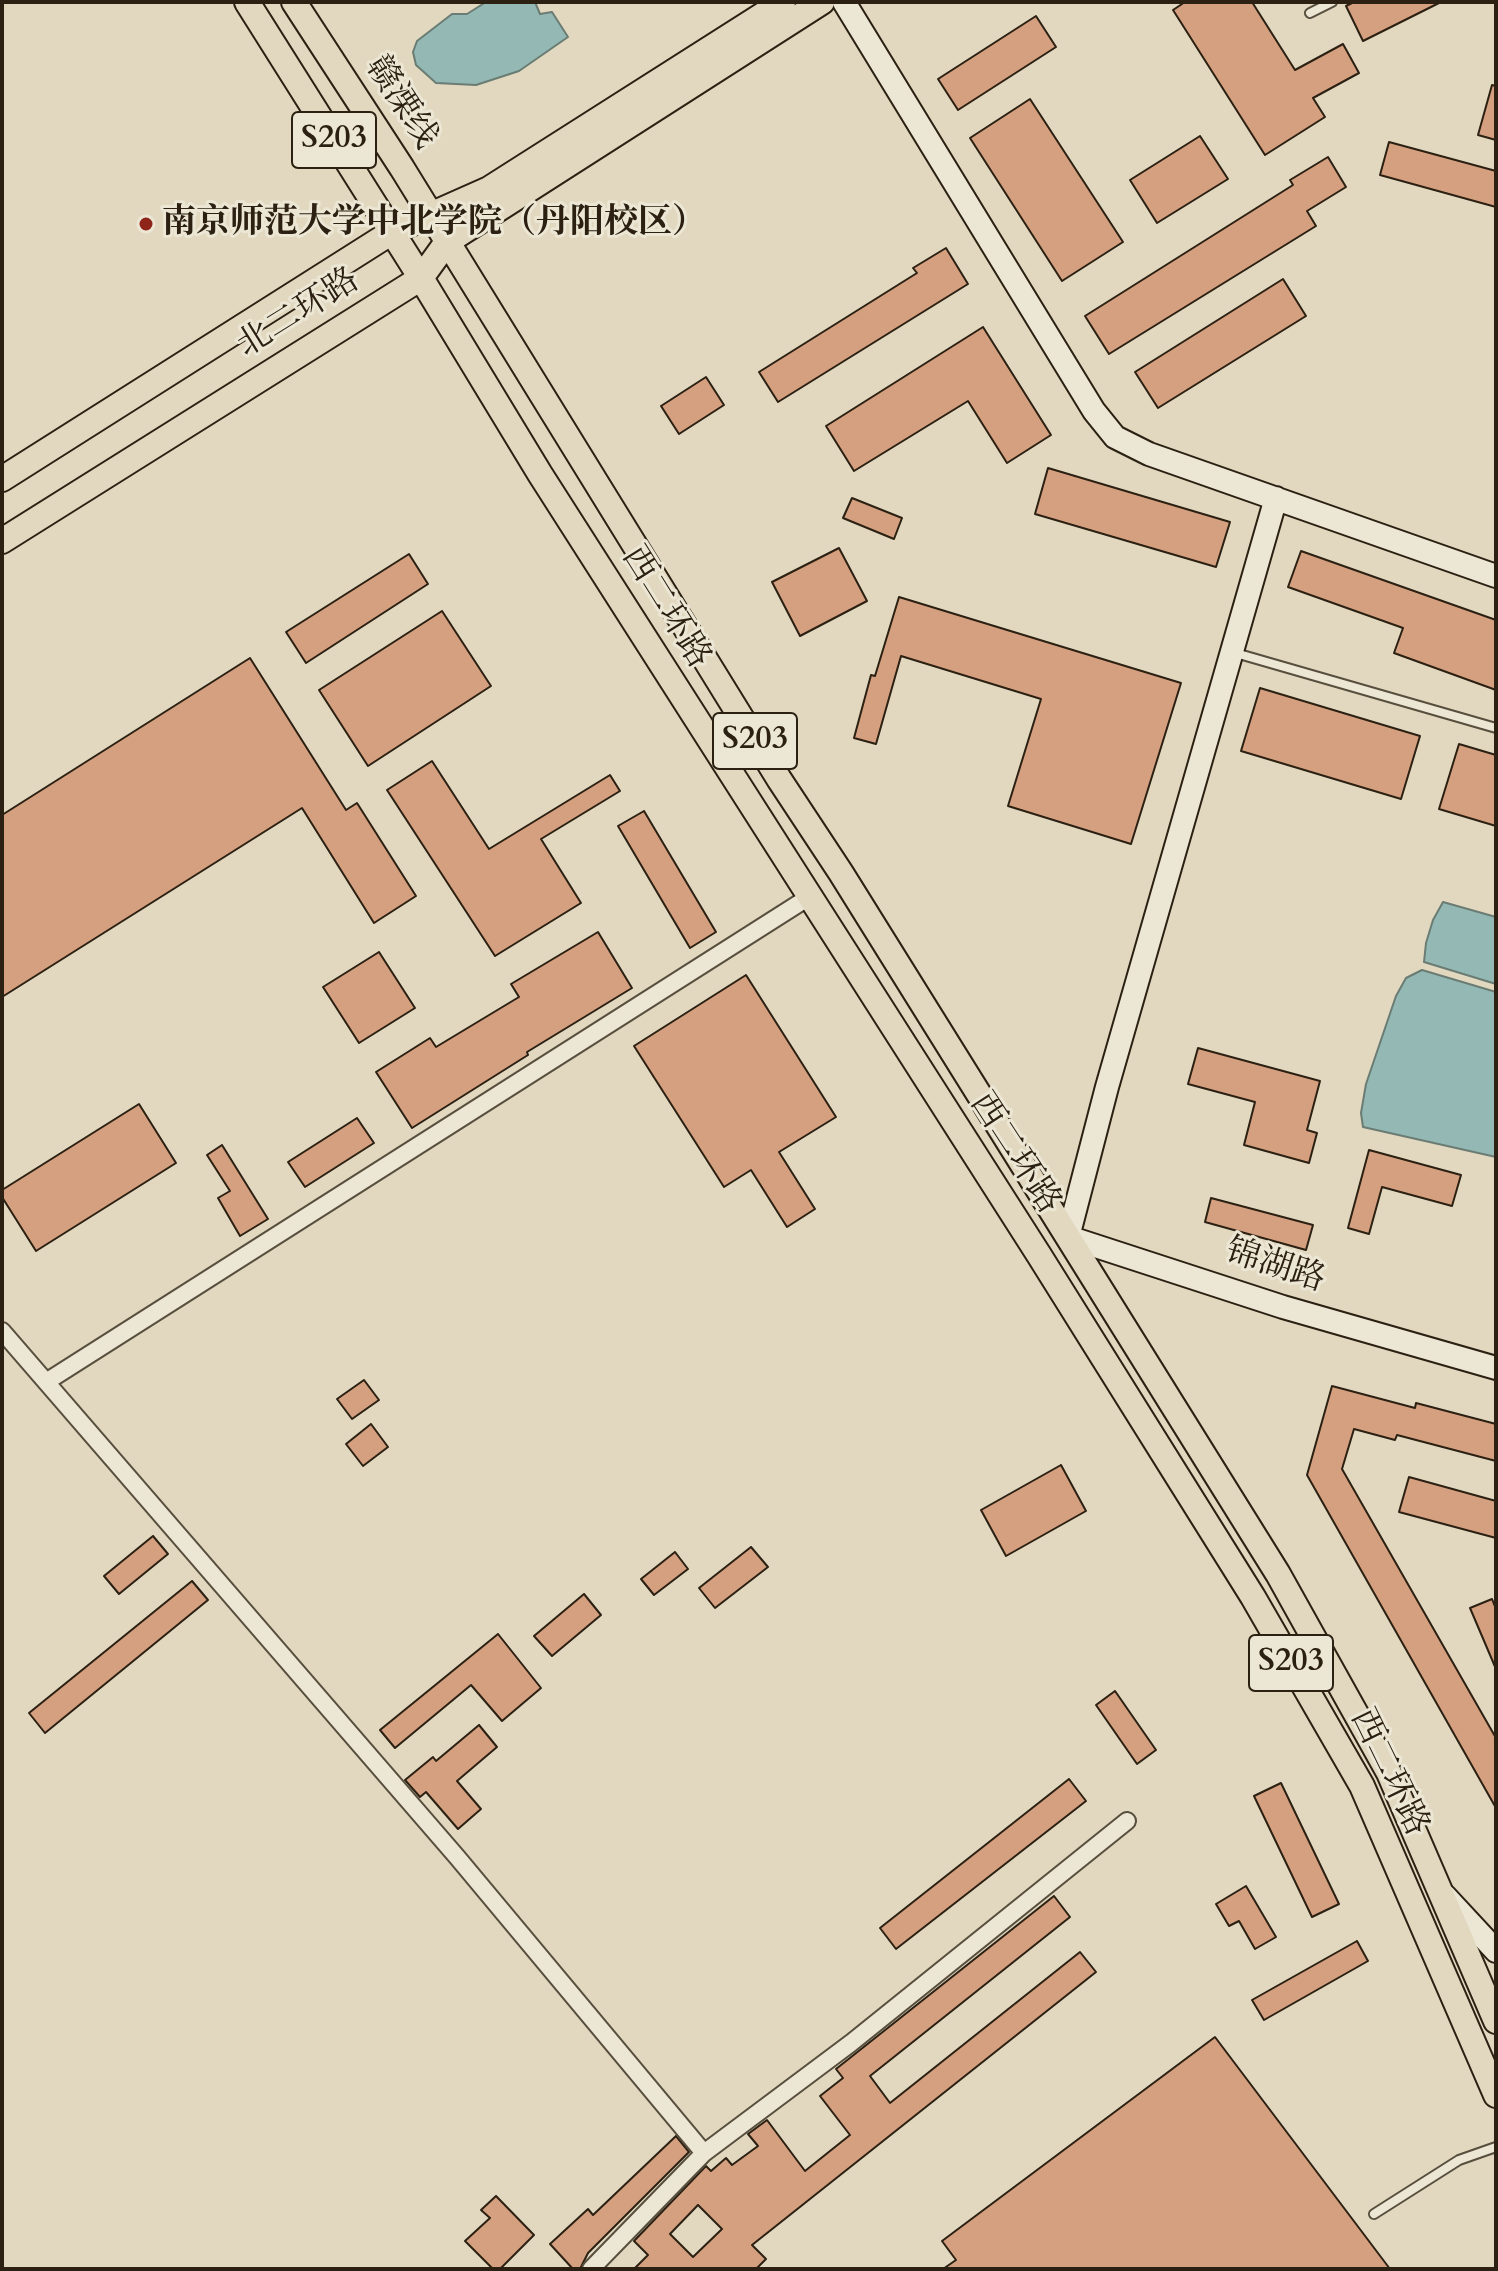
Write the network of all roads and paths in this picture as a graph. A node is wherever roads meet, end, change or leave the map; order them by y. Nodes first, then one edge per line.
1 (247, 2) edge
2 (294, 2) edge
3 (783, 2) edge
4 (822, 2) edge
5 (844, 2) edge
6 (1332, 2) edge
7 (1310, 13) dead end
8 (431, 215) junction
9 (392, 232) junction
10 (447, 242) junction
11 (421, 278) junction
12 (2, 479) edge
13 (1276, 498) junction
14 (2, 541) edge
15 (1496, 576) edge
16 (1232, 652) junction
17 (1496, 728) edge
18 (841, 873) junction
19 (809, 897) junction
20 (1068, 1237) junction
21 (1039, 1255) junction
22 (2, 1331) edge
23 (1496, 1368) edge
24 (46, 1382) junction
25 (1127, 1821) dead end
26 (1439, 1889) junction
27 (1410, 1900) junction
28 (1496, 1951) edge
29 (1496, 2021) edge
30 (1496, 2095) edge
31 (1496, 2147) edge
32 (704, 2153) junction
33 (1374, 2214) dead end
34 (591, 2269) edge

1 - 9 main road, S203
2 - 8 main road, 赣溧线 / S203
3 - 8 main road, 北二环路
4 - 10 main road, 北二环路
5 - 13 street
6 - 7 lane
8 - 9 main road, 北二环路
8 - 10 main road, 赣溧线 / S203
9 - 11 main road, S203
9 - 12 main road, 北二环路
10 - 11 main road, 北二环路
10 - 18 main road, 西二环路 / S203
11 - 14 main road, 北二环路
11 - 19 main road, 西二环路 / S203
13 - 15 street
13 - 16 street
16 - 17 lane
16 - 20 street
18 - 19 main road
18 - 20 main road, 西二环路 / S203
19 - 21 main road, 西二环路 / S203
19 - 24 street
20 - 21 street
20 - 23 street, 锦湖路
20 - 26 main road, 西二环路 / S203
21 - 27 main road, 西二环路 / S203
22 - 24 street
24 - 32 street
25 - 32 street
26 - 27 main road
26 - 28 street
26 - 29 main road, 西二环路 / S203
27 - 30 main road, 西二环路 / S203
31 - 33 lane
32 - 34 street

